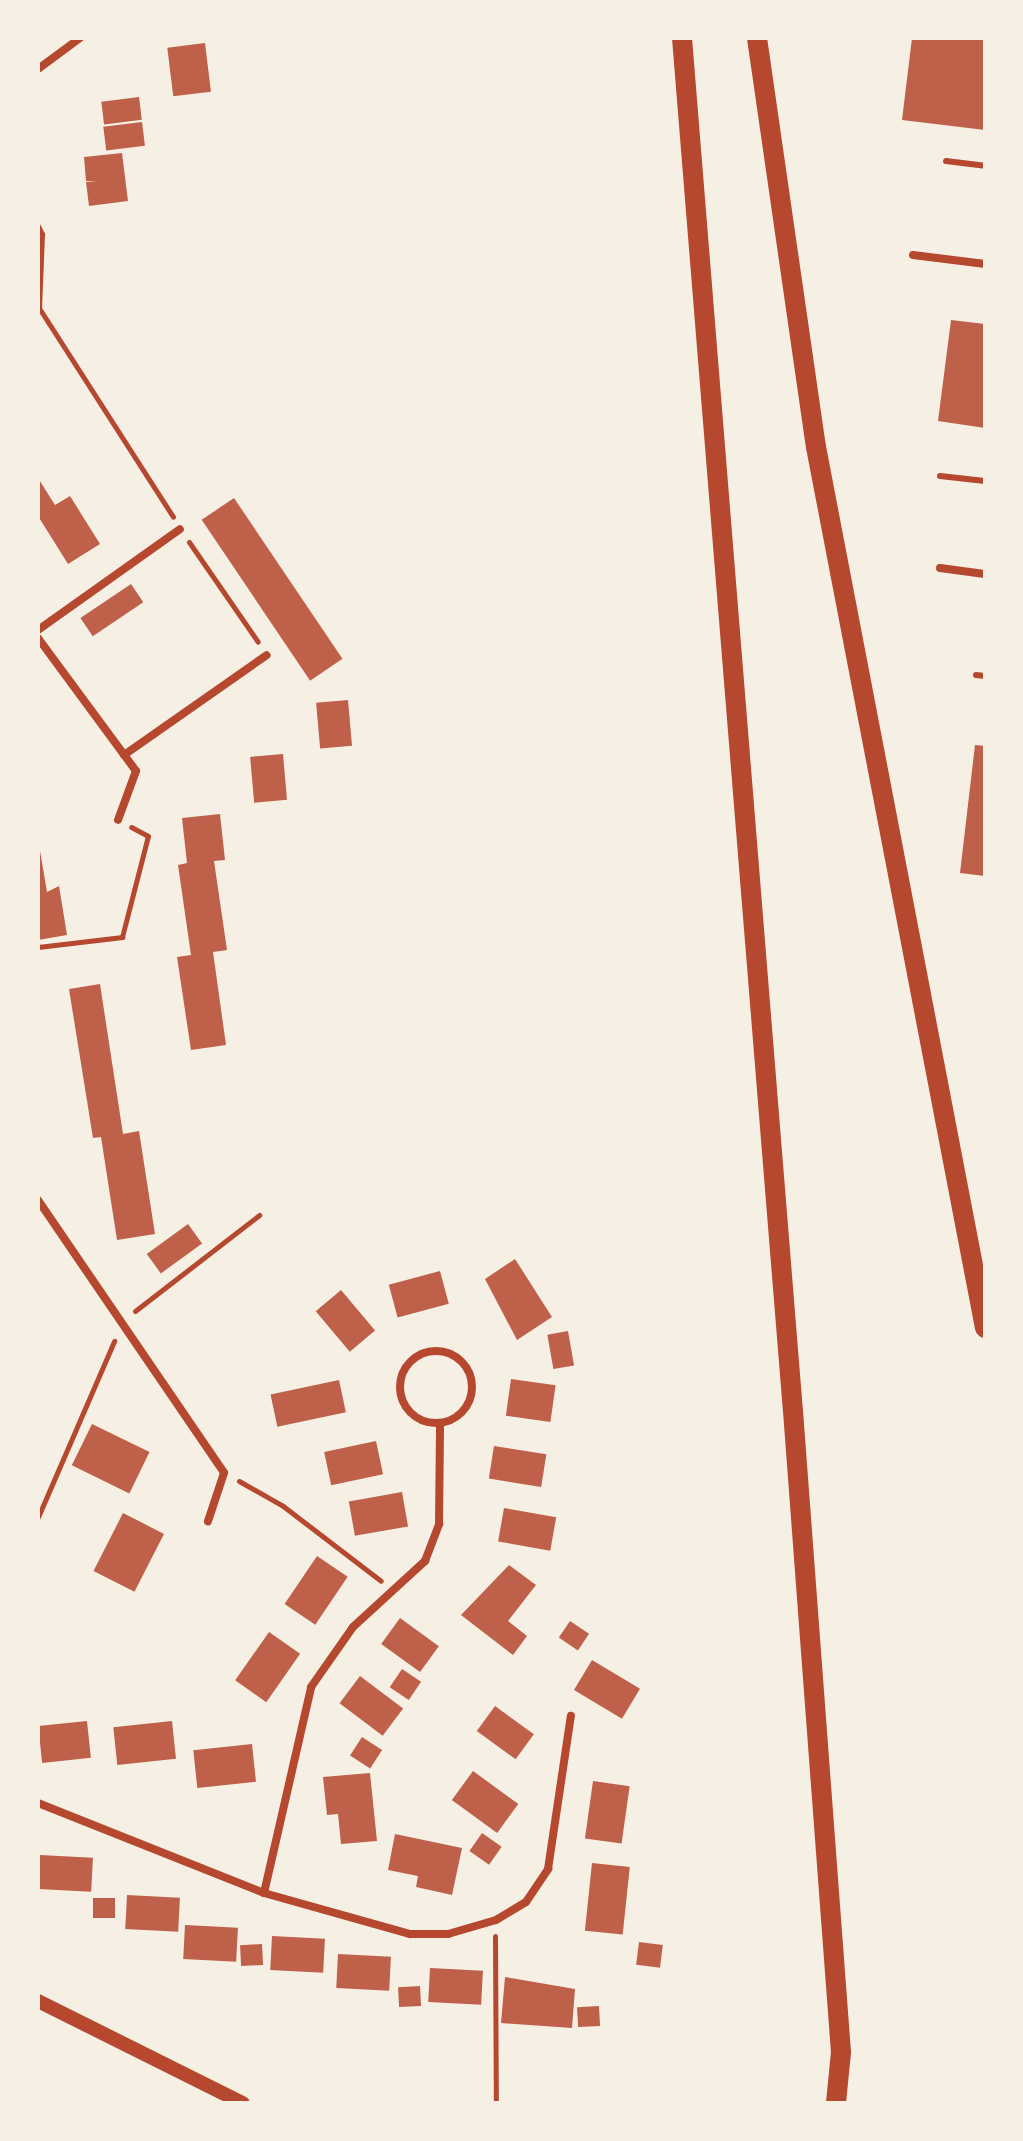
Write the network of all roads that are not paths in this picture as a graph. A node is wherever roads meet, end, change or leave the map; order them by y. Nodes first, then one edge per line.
1 (80, 38) edge
2 (682, 38) edge
3 (757, 38) edge
4 (38, 69) edge
5 (946, 161) dead end
6 (985, 166) edge
7 (913, 255) dead end
8 (985, 264) edge
9 (940, 476) dead end
10 (985, 481) edge
11 (180, 529) road end
12 (940, 568) dead end
13 (985, 574) edge
14 (38, 630) edge
15 (38, 638) edge
16 (267, 655) road end
17 (976, 675) dead end
18 (985, 676) edge
19 (124, 755) junction
20 (118, 820) road end
21 (38, 1200) edge
22 (985, 1328) edge
23 (440, 1424) junction
24 (208, 1521) dead end
25 (571, 1716) dead end
26 (38, 1803) edge
27 (264, 1893) junction
28 (38, 2001) edge
29 (239, 2102) edge
30 (836, 2103) edge

1 - 4 street
2 - 30 highway
3 - 22 highway
5 - 6 lane
7 - 8 street
9 - 10 lane
11 - 14 street
12 - 13 street
15 - 19 street
16 - 19 street
17 - 18 lane
19 - 20 street
21 - 24 street
23 - 23 street
23 - 27 street
25 - 27 street
26 - 27 street
28 - 29 street

